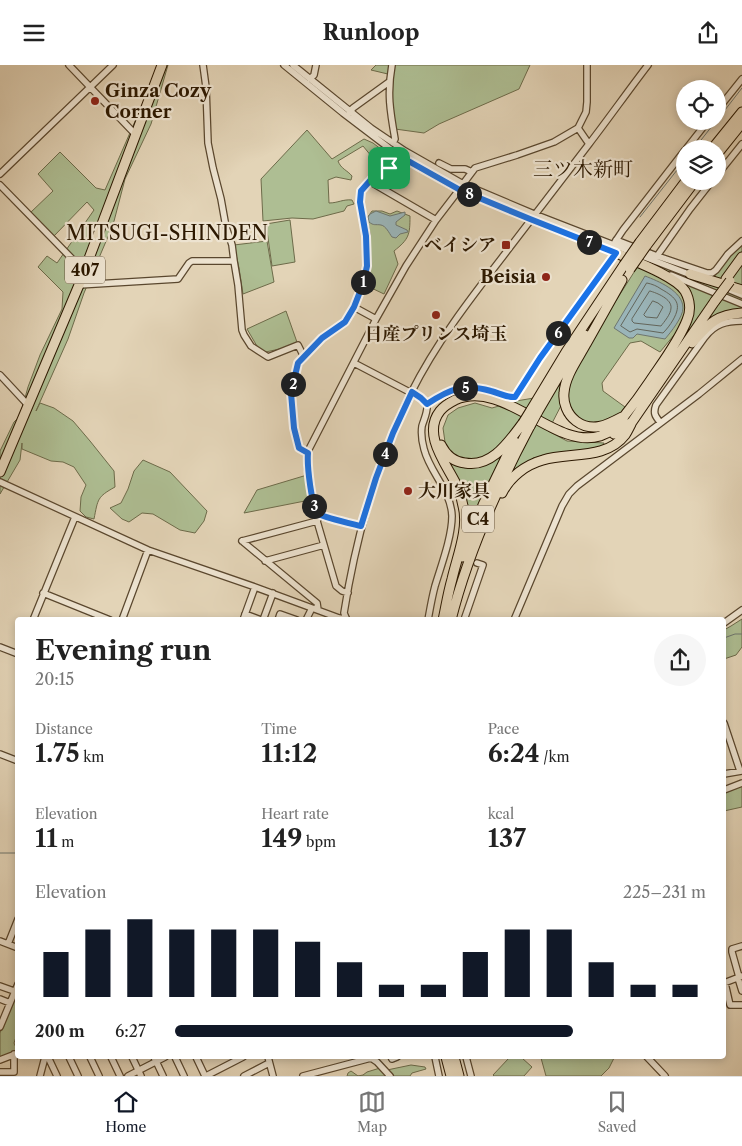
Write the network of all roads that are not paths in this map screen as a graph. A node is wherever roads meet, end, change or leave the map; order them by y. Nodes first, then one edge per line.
1 (69, 65) edge
2 (113, 65) edge
3 (162, 65) edge
4 (203, 65) edge
5 (284, 65) edge
6 (293, 65) edge
7 (316, 65) edge
8 (392, 65) edge
9 (587, 65) edge
10 (648, 65) edge
11 (310, 79) junction
12 (742, 79) edge
13 (389, 82) junction
14 (90, 87) junction
15 (726, 99) edge
16 (350, 112) junction
17 (742, 112) edge
18 (742, 123) edge
19 (578, 128) junction
20 (701, 130) edge
21 (136, 135) junction
22 (693, 140) edge
23 (719, 140) edge
24 (393, 143) junction
25 (726, 143) edge
26 (590, 144) junction
27 (742, 144) edge
28 (403, 158) junction
29 (676, 162) edge
30 (438, 163) dead end
31 (726, 164) edge
32 (472, 172) junction
33 (0, 174) edge
34 (369, 181) junction
35 (0, 185) edge
36 (461, 187) junction
37 (680, 190) edge
38 (688, 190) edge
39 (705, 190) edge
40 (532, 217) junction
41 (436, 220) junction
42 (742, 241) edge
43 (643, 244) junction
44 (615, 246) junction
45 (658, 256) junction
46 (742, 257) edge
47 (234, 261) junction
48 (742, 263) edge
49 (627, 267) junction
50 (84, 271) junction
51 (690, 274) junction
52 (622, 280) junction
53 (728, 280) junction
54 (79, 285) junction
55 (742, 290) edge
56 (742, 295) edge
57 (742, 304) edge
58 (354, 307) junction
59 (742, 313) edge
60 (376, 319) junction
61 (742, 321) edge
62 (672, 356) junction
63 (304, 357) junction
64 (742, 359) edge
65 (354, 363) junction
66 (0, 375) edge
67 (412, 392) junction
68 (427, 404) junction
69 (28, 405) junction
70 (534, 411) junction
71 (628, 419) junction
72 (660, 423) junction
73 (527, 424) junction
74 (308, 453) junction
75 (0, 472) edge
76 (0, 482) edge
77 (75, 517) junction
78 (319, 518) junction
79 (361, 526) junction
80 (480, 531) junction
81 (324, 545) junction
82 (148, 550) junction
83 (265, 561) junction
84 (477, 563) dead end
85 (255, 587) junction
86 (43, 593) junction
87 (273, 593) junction
88 (348, 593) junction
89 (312, 608) junction
90 (318, 610) junction
91 (742, 610) edge
92 (34, 617) edge
93 (103, 617) edge
94 (123, 617) edge
95 (244, 617) edge
96 (264, 617) edge
97 (278, 617) edge
98 (288, 617) edge
99 (308, 617) edge
100 (337, 617) edge
101 (345, 617) edge
102 (429, 617) edge
103 (445, 617) edge
104 (445, 617) edge
105 (452, 617) edge
106 (465, 617) edge
107 (515, 617) edge
108 (726, 622) edge
109 (0, 647) edge
110 (15, 653) edge
111 (726, 729) edge
112 (0, 754) edge
113 (15, 760) edge
114 (741, 771) edge
115 (726, 774) edge
116 (742, 783) edge
117 (726, 789) edge
118 (15, 926) edge
119 (0, 941) edge
120 (8, 944) junction
121 (742, 946) edge
122 (15, 947) edge
123 (740, 977) edge
124 (726, 983) edge
125 (0, 986) edge
126 (14, 991) joint
127 (742, 991) edge
128 (0, 999) edge
129 (10, 1003) junction
130 (742, 1005) edge
131 (0, 1027) edge
132 (15, 1053) edge
133 (15, 1059) edge
134 (45, 1059) edge
135 (47, 1059) edge
136 (70, 1059) edge
137 (91, 1059) edge
138 (112, 1059) edge
139 (133, 1059) edge
140 (176, 1059) edge
141 (199, 1059) edge
142 (238, 1059) edge
143 (367, 1059) edge
144 (372, 1059) edge
145 (436, 1059) edge
146 (447, 1059) edge
147 (455, 1059) edge
148 (467, 1059) edge
149 (649, 1059) edge
150 (0, 1060) edge
151 (155, 1060) edge
152 (269, 1060) edge
153 (0, 1072) edge
154 (140, 1073) edge
155 (40, 1076) edge
156 (57, 1076) edge
157 (78, 1076) edge
158 (99, 1076) edge
159 (120, 1076) edge
160 (128, 1076) edge
161 (163, 1076) edge
162 (184, 1076) edge
163 (206, 1076) edge
164 (244, 1076) edge
165 (273, 1076) edge
166 (303, 1076) edge
167 (390, 1076) edge
168 (440, 1076) edge
169 (451, 1076) edge
170 (459, 1076) edge
171 (471, 1076) edge
172 (665, 1076) edge

1 - 14 street
2 - 14 street
3 - 21 highway, 407
4 - 47 street
5 - 28 street
6 - 11 street
7 - 11 street
8 - 13 street
9 - 19 street
10 - 26 street
11 - 16 street
12 - 15 street
13 - 16 street
13 - 24 street
14 - 21 street
14 - 33 street
16 - 24 street
17 - 23 highway
18 - 25 highway
19 - 26 street
19 - 32 street
20 - 22 street
21 - 50 highway, 407
24 - 36 street
26 - 40 street
27 - 31 street
28 - 34 street
28 - 36 street
29 - 44 street
30 - 32 street
32 - 36 street
34 - 41 street
34 - 58 street
35 - 50 street
36 - 40 street
36 - 41 street
37 - 43 highway, C4
38 - 43 highway, C4
39 - 45 street
40 - 44 street
40 - 67 street
41 - 60 street
42 - 45 street
43 - 49 highway, C4, bridge
44 - 45 street
44 - 51 street
44 - 57 street
44 - 62 highway
44 - 68 street
46 - 53 highway
47 - 54 street
47 - 63 street
48 - 53 highway
49 - 52 highway, C4
49 - 70 highway, C4
50 - 54 highway, 407
51 - 55 highway
51 - 56 street
52 - 70 highway, C4
52 - 71 highway
53 - 62 highway, bridge
54 - 69 highway, 407
58 - 60 street
58 - 63 street
59 - 62 highway
60 - 65 street
61 - 72 street
62 - 71 highway
63 - 74 street
64 - 72 street
65 - 67 street
65 - 74 street
66 - 69 street
67 - 68 street
67 - 79 street
68 - 102 street
69 - 75 highway, 407
70 - 73 highway, C4, bridge
71 - 73 highway
71 - 80 highway
71 - 103 highway
72 - 107 street
73 - 80 highway, C4
73 - 104 highway, C4
74 - 78 street
76 - 77 street
77 - 82 street
77 - 86 street
78 - 79 street
78 - 81 street
78 - 83 street
79 - 88 street
80 - 105 highway, C4
81 - 83 street
81 - 88 street
82 - 85 street
82 - 94 street
83 - 90 street
84 - 106 street
85 - 87 street
85 - 95 street
86 - 92 street
86 - 93 street
87 - 89 street
87 - 96 street
88 - 101 street
89 - 90 street
89 - 99 street
90 - 100 street
91 - 108 street
97 - 98 street
109 - 110 street
111 - 114 street
112 - 113 street
114 - 115 street
116 - 117 street
118 - 120 street
119 - 120 street
120 - 122 street
121 - 123 street
123 - 124 street
123 - 127 street
124 - 130 street
125 - 126 street
126 - 129 street
128 - 129 street
129 - 131 street
132 - 150 street
133 - 153 street
134 - 155 street
135 - 156 street
136 - 157 street
137 - 158 street
138 - 159 street
139 - 154 street
140 - 162 street
141 - 163 street
142 - 163 street
143 - 166 street
144 - 167 street
145 - 168 street
146 - 169 highway
147 - 170 highway
148 - 171 street
149 - 172 street
151 - 154 street
151 - 161 street
152 - 164 street
152 - 165 street
154 - 160 street

